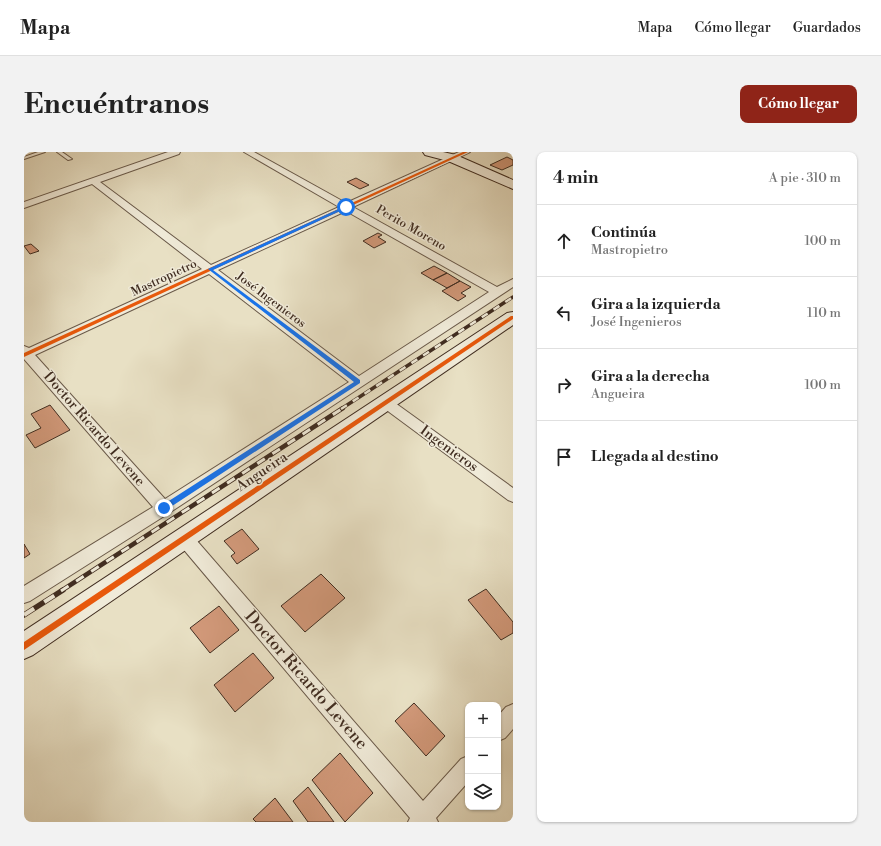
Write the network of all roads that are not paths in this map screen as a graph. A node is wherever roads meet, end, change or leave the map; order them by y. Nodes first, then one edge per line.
1 (43, 152) edge
2 (60, 152) edge
3 (176, 152) edge
4 (248, 152) edge
5 (429, 152) edge
6 (466, 152) edge
7 (449, 155) edge
8 (24, 158) edge
9 (70, 159) dead end
10 (93, 181) junction
11 (513, 185) edge
12 (24, 205) edge
13 (346, 207) junction
14 (210, 269) junction
15 (513, 282) edge
16 (497, 292) junction
17 (513, 317) edge
18 (25, 353) edge
19 (358, 382) junction
20 (386, 403) junction
21 (513, 496) edge
22 (164, 508) junction
23 (185, 539) junction
24 (24, 595) edge
25 (24, 646) edge
26 (513, 714) edge
27 (501, 728) edge
28 (465, 770) edge
29 (423, 820) edge

1 - 8 lane
2 - 9 lane
3 - 10 street
4 - 13 street, Perito Moreno
5 - 7 street
6 - 7 street, Mastropietro
7 - 11 street
7 - 13 street, Mastropietro
10 - 12 street
10 - 14 street, José Ingenieros
13 - 14 street, Mastropietro
13 - 16 street, Perito Moreno
14 - 18 street, Mastropietro
14 - 19 street, José Ingenieros
15 - 16 street, Angueira
16 - 19 street, Angueira
17 - 20 street, Angueira
18 - 22 street, Doctor Ricardo Levene
19 - 22 street, Angueira
20 - 21 street, Ingenieros
20 - 23 street, Angueira
22 - 24 street, Angueira
23 - 25 street, Angueira
23 - 29 street, Doctor Ricardo Levene
26 - 27 street
28 - 29 street

